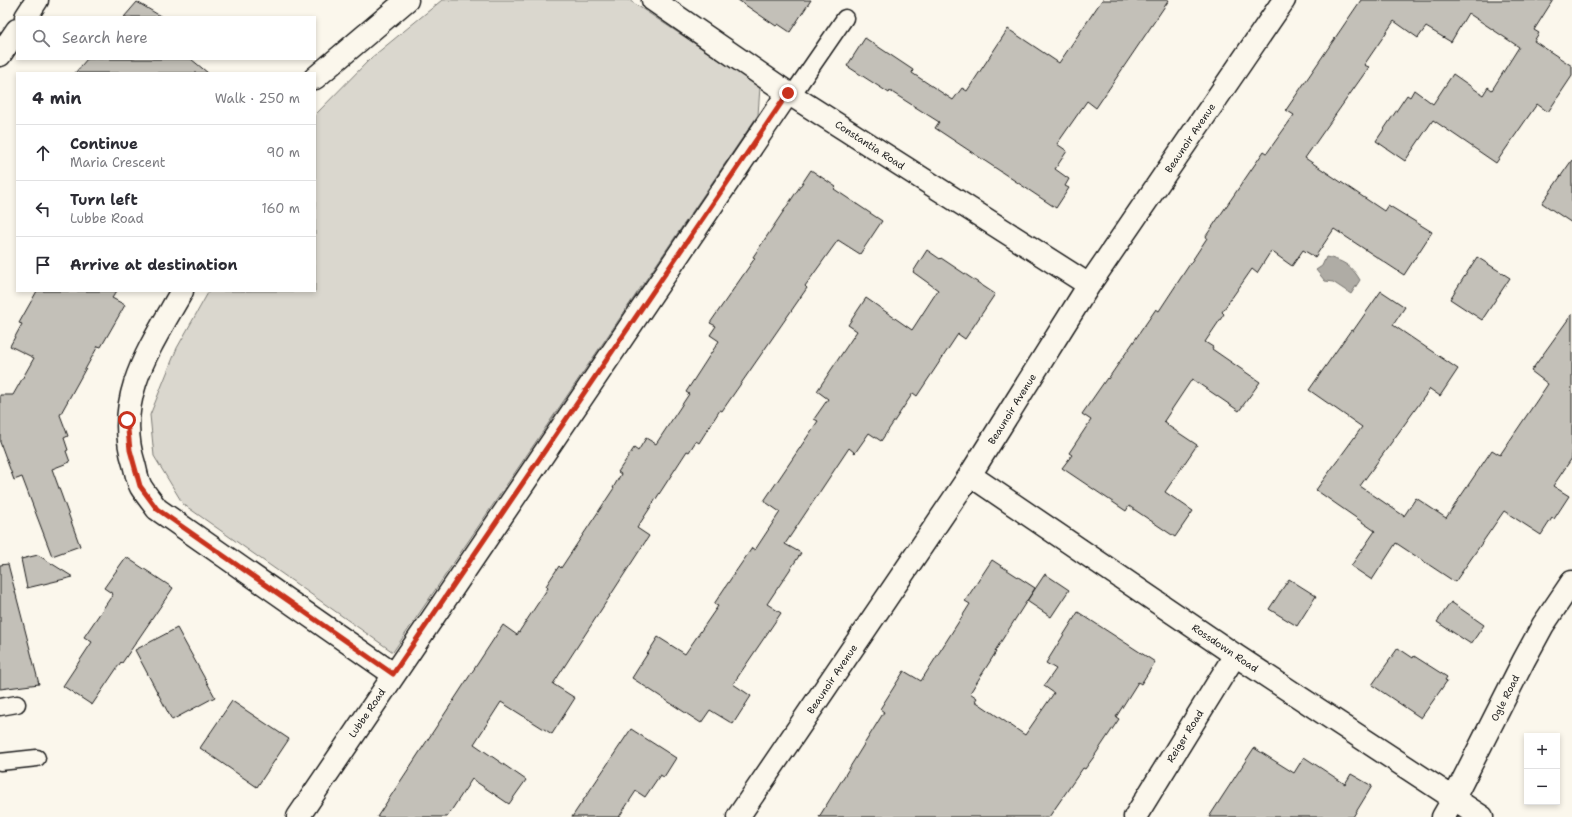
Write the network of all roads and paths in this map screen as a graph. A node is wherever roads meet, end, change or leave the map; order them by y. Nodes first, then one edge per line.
1 (37, 0) edge
2 (407, 0) edge
3 (653, 0) edge
4 (1284, 0) edge
5 (27, 16) edge
6 (845, 18) dead end
7 (16, 31) edge
8 (0, 55) edge
9 (316, 77) edge
10 (790, 94) junction
11 (1089, 285) junction
12 (181, 292) edge
13 (970, 476) junction
14 (1572, 582) edge
15 (1235, 655) junction
16 (393, 674) junction
17 (17, 704) dead end
18 (0, 707) edge
19 (37, 758) dead end
20 (0, 762) edge
21 (1454, 798) junction
22 (298, 817) edge
23 (738, 817) edge
24 (1135, 817) edge
25 (1443, 817) edge
26 (1482, 817) edge

1 - 5 street
2 - 9 street
3 - 10 street, Constantia Road
4 - 11 street, Beaunoir Avenue
6 - 10 lane
7 - 8 street
10 - 11 street, Constantia Road
10 - 16 street, Lubbe Road
11 - 13 street, Beaunoir Avenue
12 - 16 street
13 - 15 street, Rossdown Road
13 - 23 street, Beaunoir Avenue
14 - 21 street, Ogle Road
15 - 21 street, Rossdown Road
15 - 24 street, Reiger Road
16 - 22 street, Lubbe Road
17 - 18 lane
19 - 20 lane
21 - 25 street, Ogle Road
21 - 26 street, Rossdown Road

